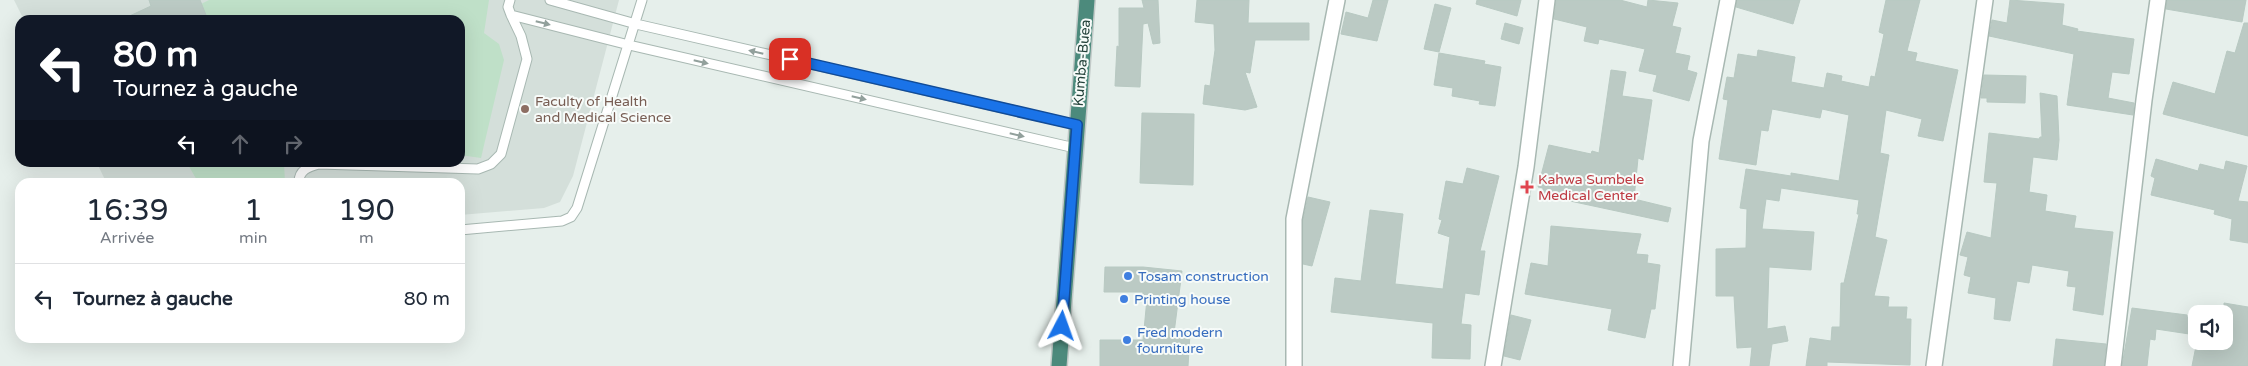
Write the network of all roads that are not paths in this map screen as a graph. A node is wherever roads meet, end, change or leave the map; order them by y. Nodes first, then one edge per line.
1 (510, 0) edge
2 (550, 0) edge
3 (642, 0) edge
4 (1087, 0) edge
5 (1338, 0) edge
6 (1547, 0) edge
7 (1728, 0) edge
8 (1985, 0) edge
9 (2158, 0) edge
10 (511, 15) junction
11 (636, 24) junction
12 (629, 45) junction
13 (1077, 125) junction
14 (1075, 148) junction
15 (309, 167) edge
16 (414, 167) edge
17 (299, 178) edge
18 (465, 230) edge
19 (1059, 366) edge
20 (1294, 366) edge
21 (1493, 366) edge
22 (1681, 366) edge
23 (1934, 366) edge
24 (2114, 366) edge

1 - 10 lane
2 - 11 lane
3 - 11 lane
4 - 13 highway, Kumba-Buea
5 - 20 street
6 - 21 street
7 - 22 street
8 - 23 street
9 - 24 street
10 -> 12 lane
10 - 16 lane
11 - 12 lane
13 -> 11 lane
12 -> 14 lane
12 - 18 lane
13 - 14 highway, Kumba-Buea
14 - 19 highway, Kumba-Buea
15 - 17 lane

